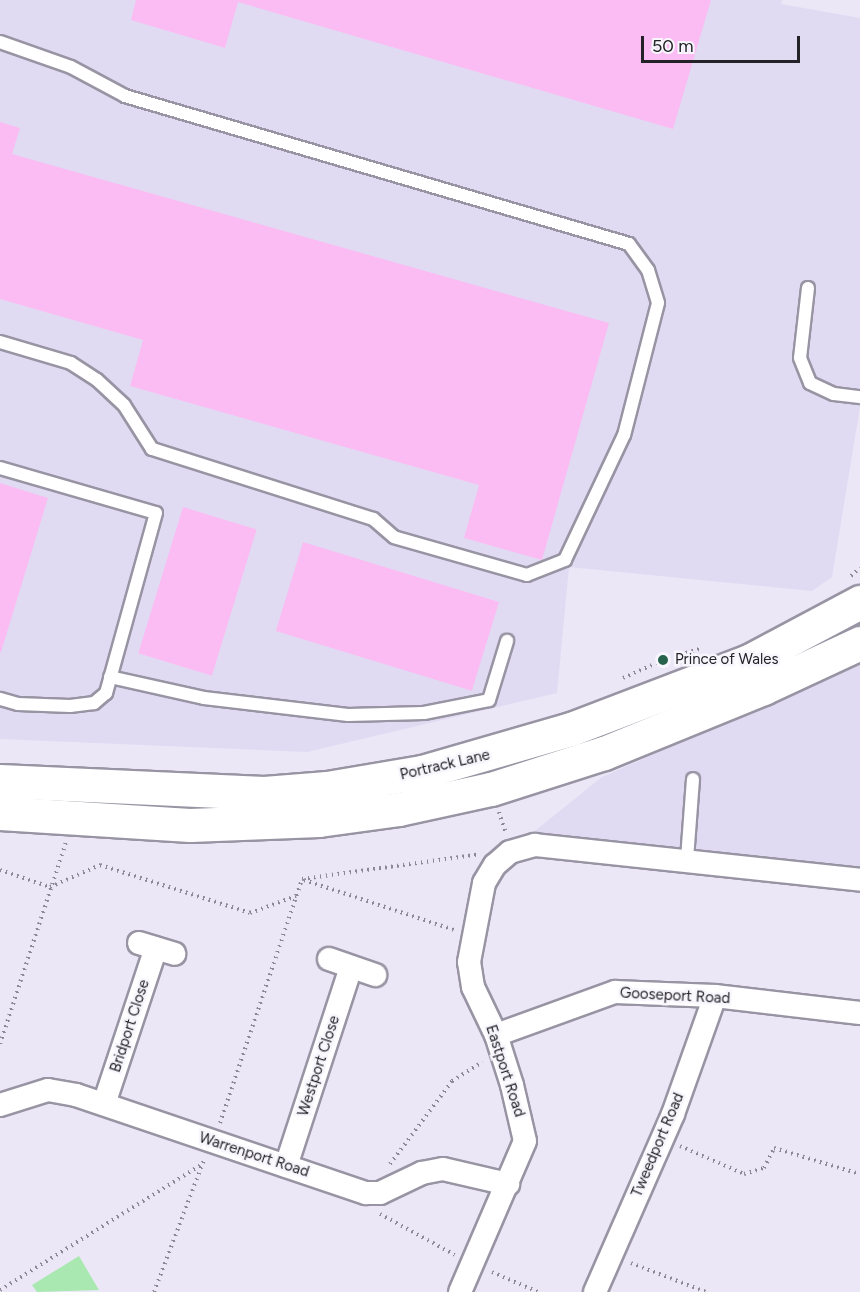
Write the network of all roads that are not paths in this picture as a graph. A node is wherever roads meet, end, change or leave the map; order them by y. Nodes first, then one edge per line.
1 (0, 42) edge
2 (808, 288) dead end
3 (0, 342) edge
4 (860, 397) edge
5 (0, 468) edge
6 (860, 602) edge
7 (507, 641) dead end
8 (860, 643) edge
9 (110, 677) junction
10 (0, 699) edge
11 (693, 779) dead end
12 (0, 781) edge
13 (0, 813) edge
14 (687, 859) junction
15 (860, 879) edge
16 (156, 948) dead end
17 (329, 959) dead end
18 (351, 967) junction
19 (375, 975) dead end
20 (715, 996) junction
21 (860, 1013) edge
22 (499, 1043) junction
23 (104, 1104) junction
24 (0, 1105) edge
25 (286, 1166) junction
26 (508, 1184) junction
27 (460, 1292) edge
28 (595, 1292) edge

1 - 3 lane
2 - 4 lane
5 - 9 lane
6 - 12 main road, Portrack Lane
7 - 9 lane
8 - 13 main road
9 - 10 lane
11 - 14 lane
14 - 15 street
14 - 22 street, Eastport Road
16 - 23 street, Bridport Close
17 - 18 street
18 - 19 street
18 - 25 street, Westport Close
20 - 21 street, Gooseport Road
20 - 22 street, Gooseport Road
20 - 28 street, Tweedport Road
22 - 26 street, Eastport Road
23 - 24 street, Warrenport Road
23 - 25 street, Warrenport Road
25 - 26 street, Warrenport Road
26 - 27 street, Eastport Road

